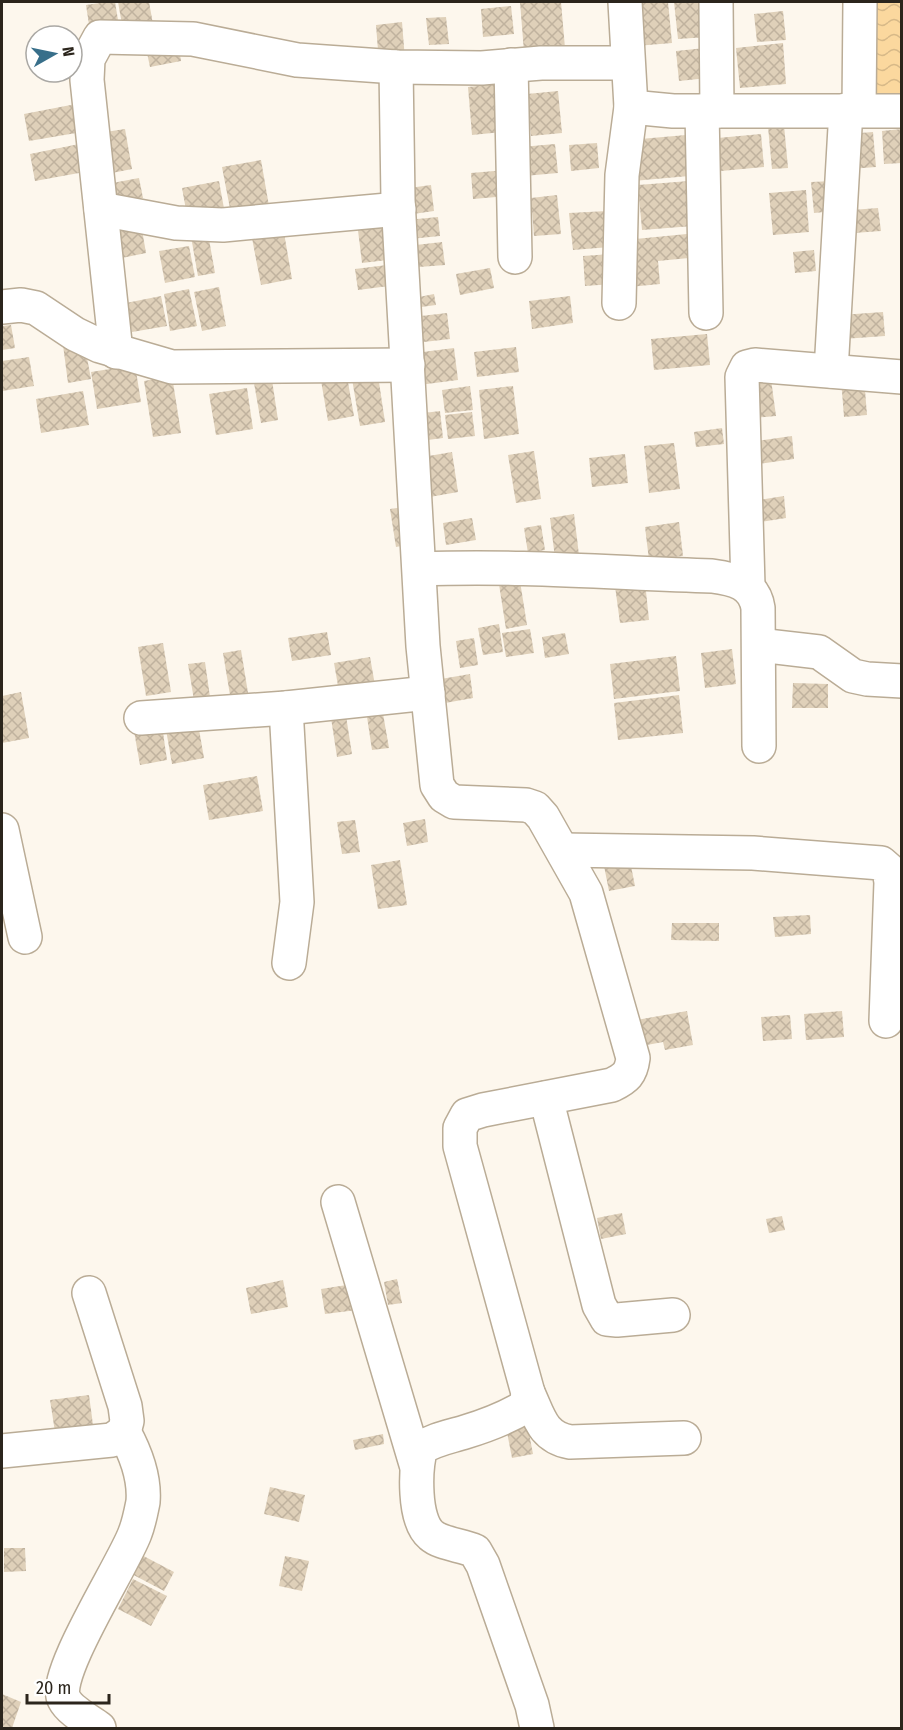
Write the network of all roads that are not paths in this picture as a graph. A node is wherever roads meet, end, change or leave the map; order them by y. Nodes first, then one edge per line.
1 (625, 2) edge
2 (716, 2) edge
3 (860, 2) edge
4 (627, 63) junction
5 (511, 66) junction
6 (396, 67) junction
7 (631, 107) junction
8 (853, 110) junction
9 (710, 111) junction
10 (902, 111) edge
11 (101, 209) junction
12 (399, 209) junction
13 (515, 257) dead end
14 (619, 303) dead end
15 (2, 307) edge
16 (705, 313) dead end
17 (116, 352) junction
18 (408, 365) junction
19 (831, 371) junction
20 (902, 378) edge
21 (420, 569) junction
22 (748, 586) junction
23 (759, 645) junction
24 (902, 681) edge
25 (428, 693) junction
26 (286, 708) junction
27 (141, 718) dead end
28 (759, 746) dead end
29 (2, 830) edge
30 (562, 850) junction
31 (25, 937) dead end
32 (289, 963) dead end
33 (886, 1021) dead end
34 (546, 1098) junction
35 (338, 1202) dead end
36 (89, 1293) dead end
37 (673, 1315) dead end
38 (528, 1393) junction
39 (124, 1432) junction
40 (684, 1438) dead end
41 (2, 1451) edge
42 (416, 1464) junction
43 (99, 1728) edge
44 (537, 1728) edge

1 - 4 street
2 - 9 street
3 - 8 street
4 - 5 street
4 - 7 street
5 - 6 street
5 - 13 street
6 - 11 street
6 - 12 street
7 - 9 street
7 - 14 street
8 - 9 street
8 - 10 street
8 - 19 street
9 - 16 street
11 - 12 street
11 - 17 street
12 - 18 street
15 - 17 street
17 - 18 street
18 - 21 street
19 - 20 street
19 - 22 street
21 - 22 street
21 - 25 street
22 - 23 street
23 - 24 street
23 - 28 street
25 - 26 street
25 - 30 street
26 - 27 street
26 - 32 street
29 - 31 street
30 - 33 street
30 - 34 street
34 - 37 street
34 - 38 street
35 - 42 street
36 - 39 street
38 - 40 street
38 - 42 street
39 - 41 street
39 - 43 street
42 - 44 street

